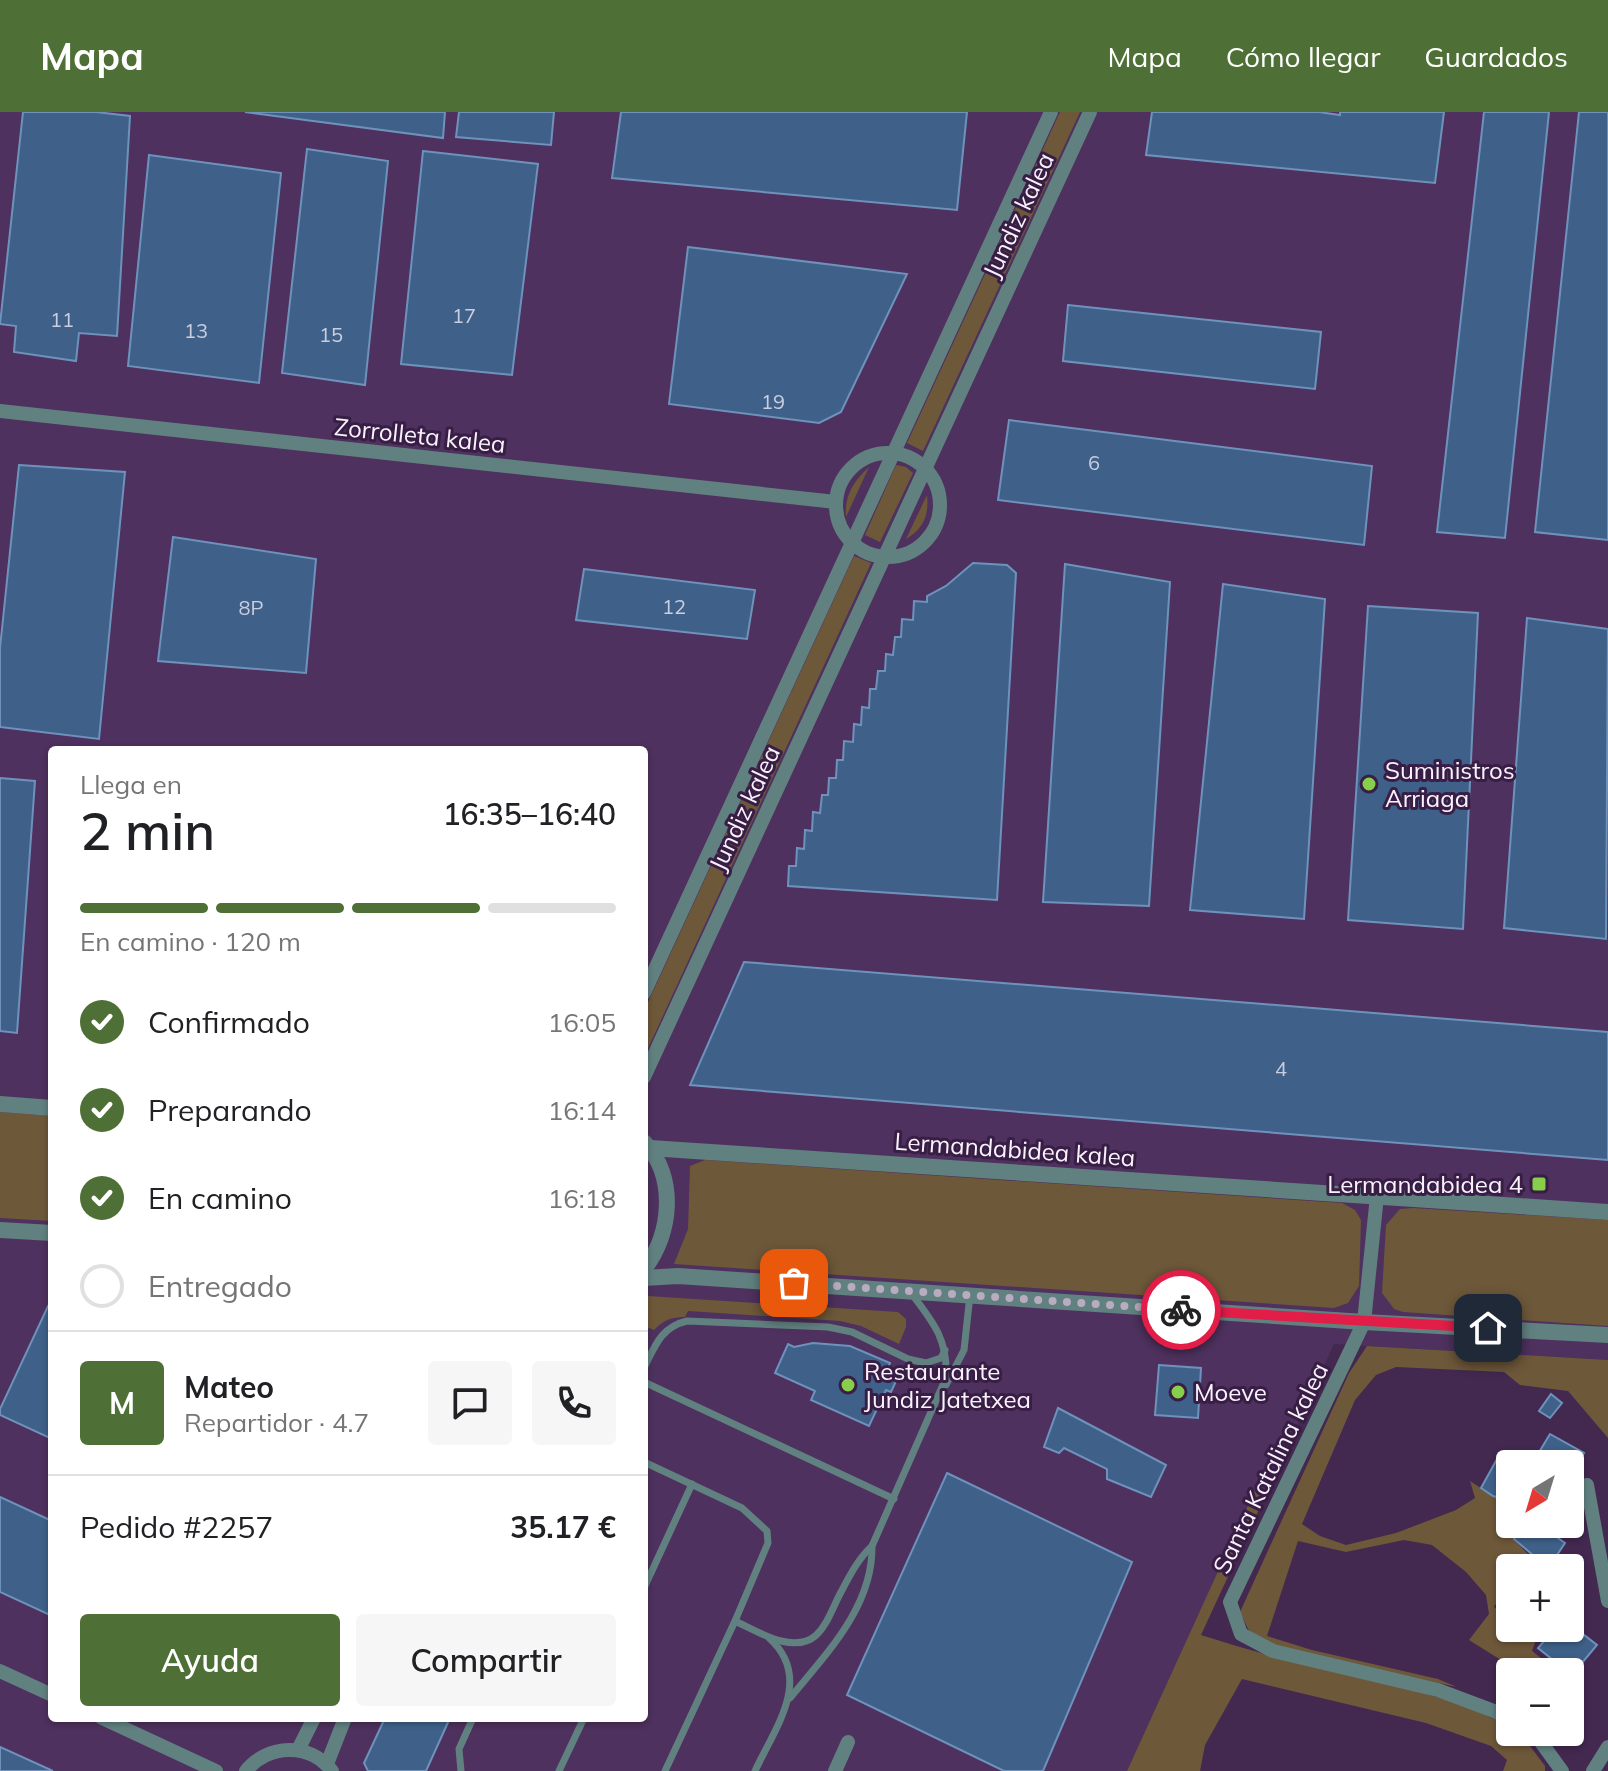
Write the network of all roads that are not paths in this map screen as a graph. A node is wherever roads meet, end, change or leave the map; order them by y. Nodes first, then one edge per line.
1 (1051, 112) edge
2 (1090, 112) edge
3 (0, 411) edge
4 (894, 452) junction
5 (926, 467) junction
6 (836, 502) junction
7 (851, 543) junction
8 (884, 557) junction
9 (648, 984) edge
10 (648, 1068) edge
11 (0, 1104) edge
12 (48, 1108) edge
13 (648, 1145) edge
14 (648, 1147) edge
15 (1377, 1196) junction
16 (1608, 1212) edge
17 (0, 1230) edge
18 (48, 1233) edge
19 (648, 1262) edge
20 (648, 1278) edge
21 (910, 1291) junction
22 (970, 1295) junction
23 (1364, 1322) junction
24 (1608, 1335) edge
25 (945, 1350) junction
26 (648, 1361) edge
27 (648, 1384) edge
28 (941, 1394) junction
29 (648, 1464) edge
30 (692, 1484) junction
31 (1587, 1485) dead end
32 (894, 1499) junction
33 (872, 1546) junction
34 (648, 1579) edge
35 (1608, 1601) edge
36 (735, 1621) junction
37 (767, 1636) junction
38 (0, 1671) edge
39 (48, 1693) edge
40 (790, 1698) junction
41 (1496, 1712) edge
42 (111, 1722) edge
43 (312, 1722) edge
44 (344, 1722) edge
45 (471, 1722) edge
46 (582, 1722) edge
47 (848, 1742) dead end
48 (1544, 1746) edge
49 (1608, 1747) edge
50 (298, 1750) junction
51 (329, 1768) edge
52 (216, 1771) edge
53 (246, 1771) edge
54 (461, 1771) edge
55 (559, 1771) edge
56 (665, 1771) edge
57 (755, 1771) edge
58 (835, 1771) edge
59 (1562, 1771) edge
60 (1593, 1771) edge

1 - 4 street, Jundiz kalea
2 - 5 street, Jundiz kalea
3 - 6 street, Zorrolleta kalea
4 - 5 street
4 - 6 street
4 - 7 street, Jundiz kalea
5 - 8 street, Jundiz kalea
5 - 8 street
6 - 7 street
7 - 8 street
7 - 9 street, Jundiz kalea
8 - 10 street, Jundiz kalea
11 - 12 street
13 - 15 street, Lermandabidea kalea
14 - 19 street
15 - 16 street, Lermandabidea kalea
15 - 23 street
17 - 18 street
20 - 21 street
21 - 22 street
21 - 25 lane
22 - 23 street
22 - 28 lane
23 - 24 street
23 - 41 street, Santa Katalina kalea
25 - 26 lane
25 - 28 lane
27 - 32 lane
28 - 32 lane
29 - 30 lane
30 - 34 lane
30 - 36 lane
31 - 35 street
32 - 33 lane
33 - 37 lane
33 - 40 lane
36 - 37 lane
36 - 56 lane
37 - 40 lane
38 - 39 street
40 - 57 lane
42 - 52 street
43 - 50 street
44 - 51 street
45 - 54 lane
46 - 55 lane
47 - 58 street
48 - 59 street
49 - 60 street
50 - 51 street
50 - 53 street

